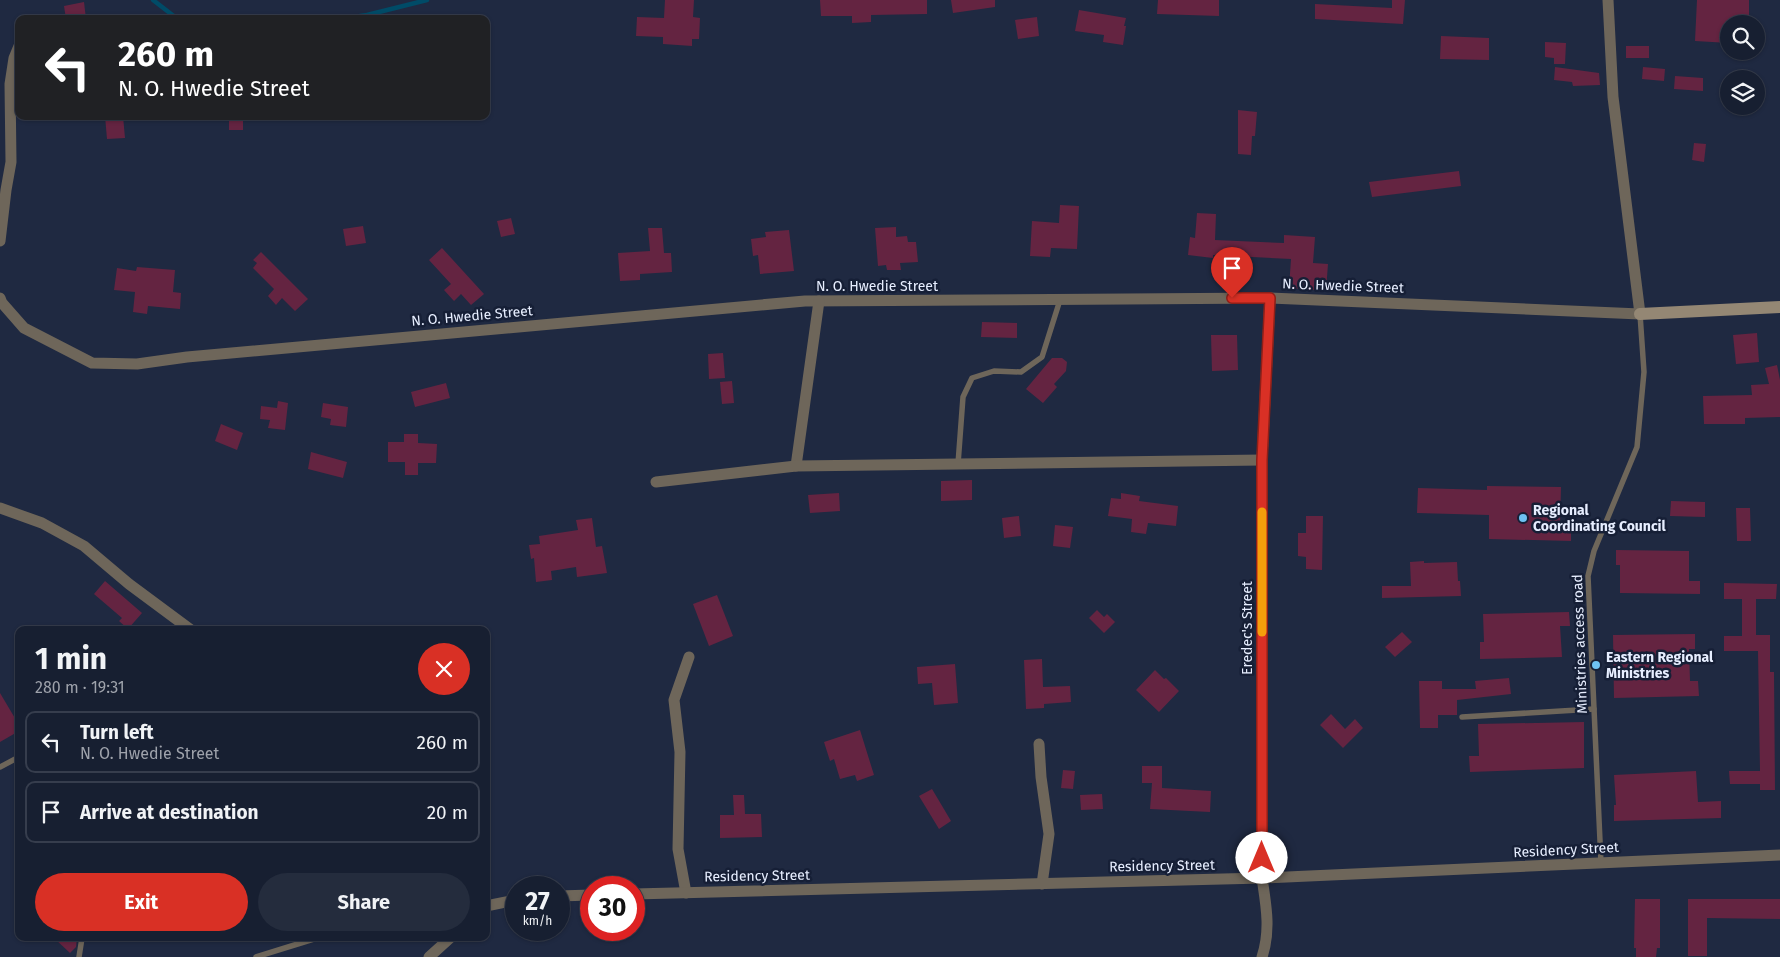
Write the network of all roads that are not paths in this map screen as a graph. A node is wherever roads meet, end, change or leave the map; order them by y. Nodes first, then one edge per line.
1 (1608, 0) edge
2 (15, 56) edge
3 (3, 191) edge
4 (0, 242) edge
5 (0, 298) edge
6 (1270, 298) junction
7 (1060, 300) junction
8 (819, 301) junction
9 (1780, 307) edge
10 (1640, 314) junction
11 (1262, 460) junction
12 (958, 464) junction
13 (796, 466) junction
14 (656, 482) dead end
15 (0, 508) edge
16 (186, 626) edge
17 (688, 657) dead end
18 (1594, 709) junction
19 (1462, 717) dead end
20 (1039, 744) dead end
21 (15, 759) edge
22 (0, 767) edge
23 (1780, 855) edge
24 (1601, 863) junction
25 (1262, 878) junction
26 (1042, 884) junction
27 (686, 893) junction
28 (645, 894) edge
29 (505, 902) edge
30 (490, 905) edge
31 (82, 941) edge
32 (307, 941) edge
33 (447, 941) edge
34 (79, 957) edge
35 (256, 957) edge
36 (429, 957) edge
37 (1262, 957) edge

1 - 10 street
2 - 3 street
3 - 4 street
5 - 8 street, N. O. Hwedie Street
6 - 7 street, N. O. Hwedie Street
6 - 10 street, N. O. Hwedie Street
6 - 11 street, Eredec's Street
7 - 8 street, N. O. Hwedie Street
7 - 12 lane
8 - 13 street
9 - 10 street, N. O. Hwedie Street
10 - 18 lane, Ministries access road
11 - 12 street
11 - 25 street, Eredec's Street
12 - 13 street
13 - 14 street
15 - 16 street
17 - 27 street
18 - 19 lane
18 - 24 lane, Ministries access road
20 - 26 street
21 - 22 lane
23 - 24 street, Residency Street
24 - 25 street, Residency Street
25 - 26 street, Residency Street
25 - 37 street, Eredec's Street
26 - 27 street, Residency Street
27 - 28 street, Residency Street
29 - 30 street
31 - 34 lane
32 - 35 lane
33 - 36 street

